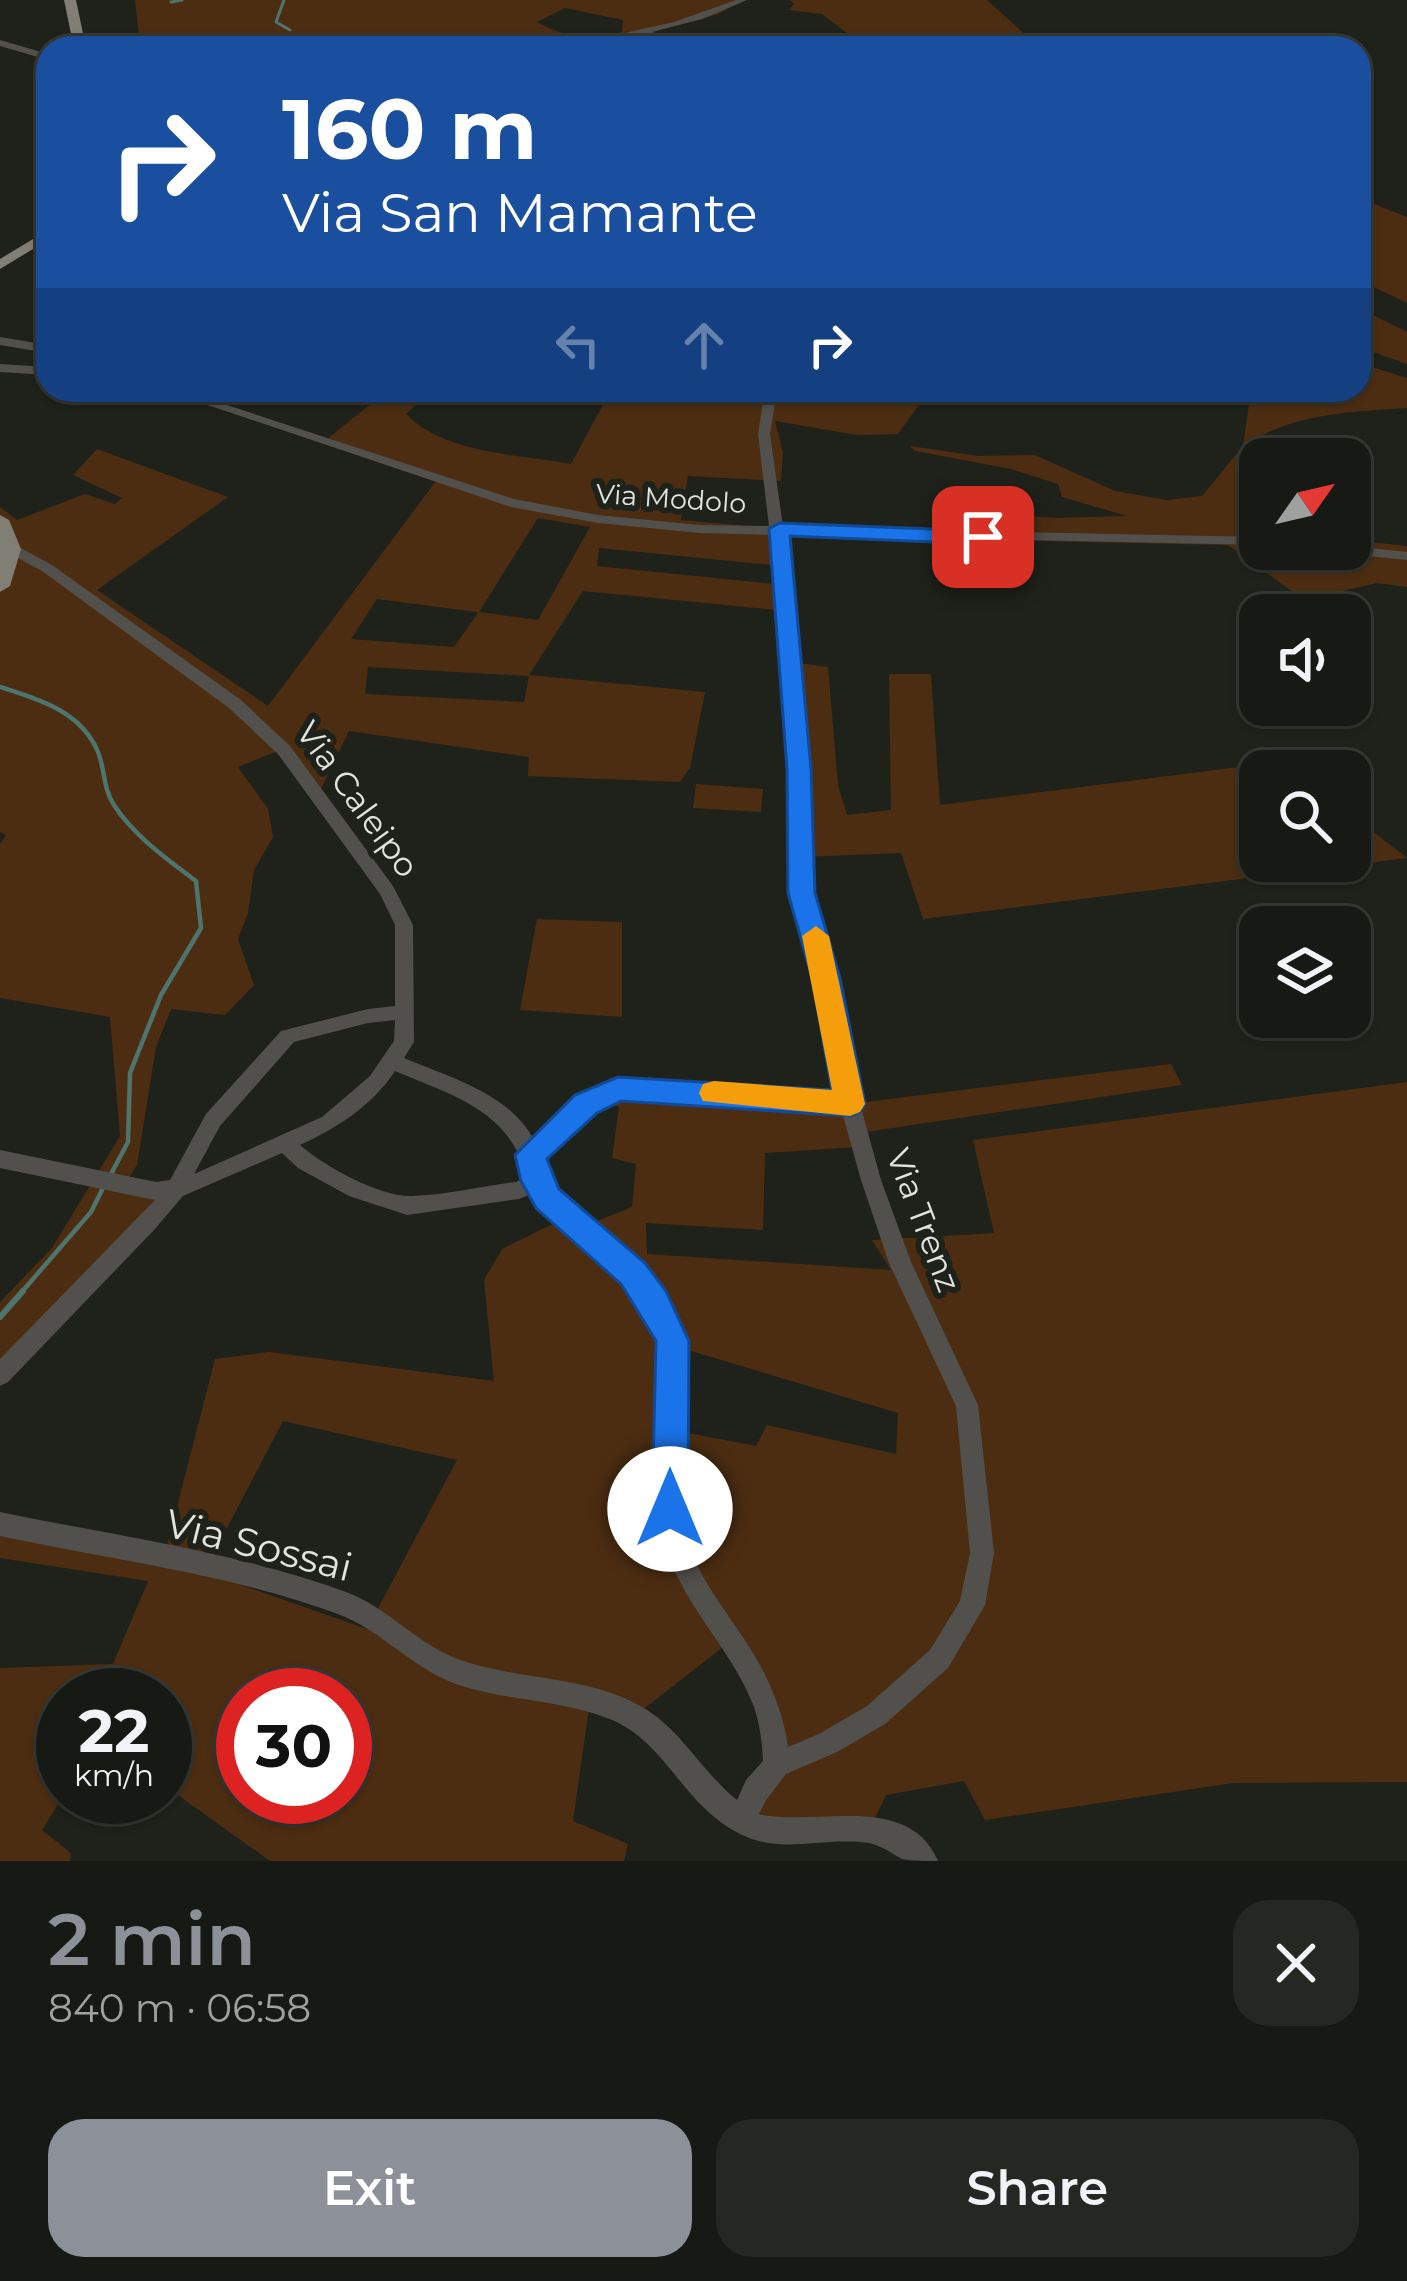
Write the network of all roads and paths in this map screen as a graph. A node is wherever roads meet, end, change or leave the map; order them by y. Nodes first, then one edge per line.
1 (70, 0) edge
2 (743, 0) edge
3 (645, 33) junction
4 (78, 36) edge
5 (628, 36) edge
6 (658, 36) edge
7 (0, 43) edge
8 (36, 54) edge
9 (36, 241) edge
10 (2, 261) edge
11 (0, 341) edge
12 (36, 347) edge
13 (0, 368) edge
14 (36, 370) edge
15 (205, 402) edge
16 (769, 402) edge
17 (0, 520) edge
18 (779, 529) junction
19 (1239, 540) edge
20 (12, 549) junction
21 (1371, 552) edge
22 (1407, 556) edge
23 (0, 586) edge
24 (405, 1012) junction
25 (394, 1062) junction
26 (850, 1104) junction
27 (285, 1144) junction
28 (531, 1155) junction
29 (0, 1159) edge
30 (537, 1181) junction
31 (175, 1190) junction
32 (0, 1375) edge
33 (0, 1524) edge
34 (777, 1765) junction
35 (742, 1820) junction
36 (924, 1861) edge

1 - 4 main road
2 - 3 street
3 - 5 street
3 - 6 street
7 - 8 street
9 - 10 main road
11 - 12 street
13 - 14 street
15 - 18 street, Via Modolo
16 - 18 street, Via Trenz
17 - 20 main road
18 - 19 street, Via Modolo
18 - 26 street, Via Trenz
20 - 23 main road
20 - 24 street, Via Caleipo
21 - 22 street
24 - 25 street, Via Caleipo
24 - 31 street
25 - 27 street
25 - 28 street
26 - 28 street
26 - 34 street, Via Trenz
27 - 30 street
27 - 31 street
28 - 30 street
29 - 31 street
30 - 34 street
31 - 32 street
33 - 35 street, Via Sossai
34 - 35 street
35 - 36 street

